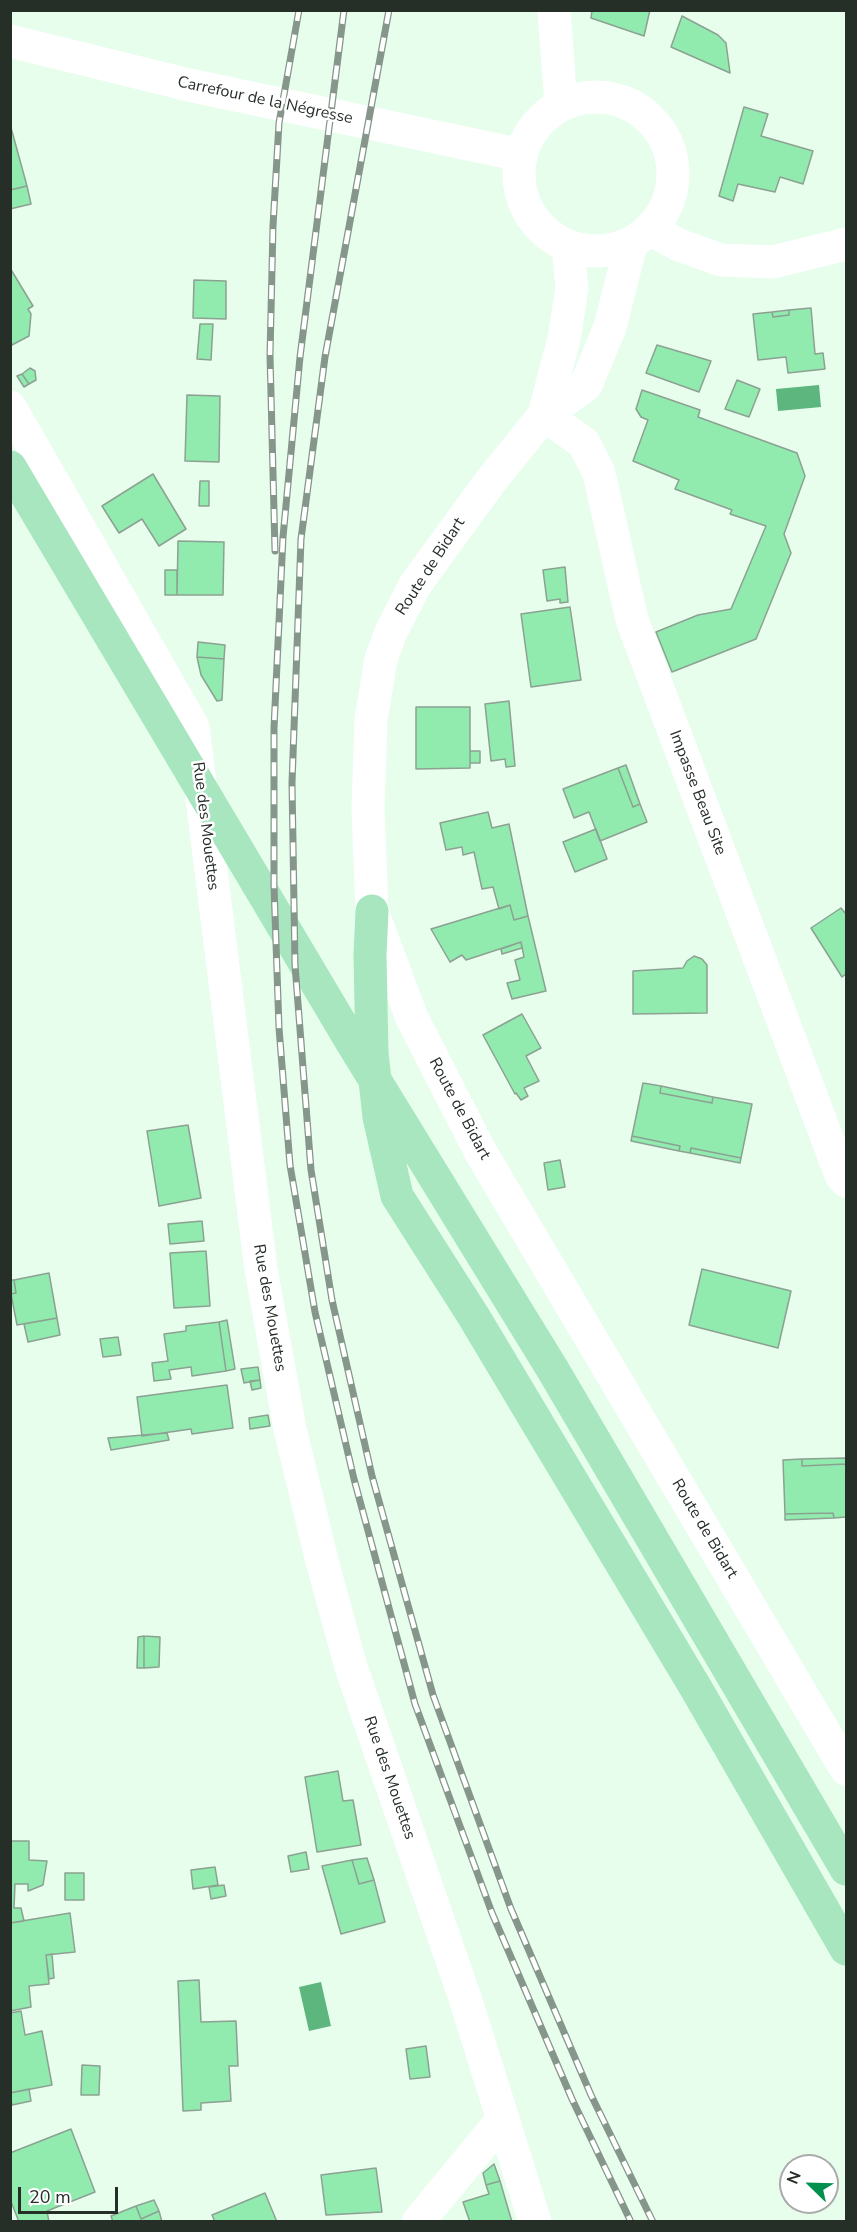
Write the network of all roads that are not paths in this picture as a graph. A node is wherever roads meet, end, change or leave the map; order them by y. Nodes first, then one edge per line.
1 (554, 10) edge
2 (10, 42) edge
3 (561, 105) junction
4 (521, 155) junction
5 (641, 237) junction
6 (846, 244) edge
7 (568, 247) junction
8 (10, 407) edge
9 (544, 415) junction
10 (10, 467) edge
11 (372, 911) junction
12 (846, 1181) edge
13 (846, 1769) edge
14 (846, 1869) edge
15 (846, 1949) edge
16 (503, 2119) junction
17 (418, 2222) edge
18 (536, 2222) edge

1 - 3 main road
2 - 4 main road, Carrefour de la Négresse
3 - 4 main road
3 - 5 main road
4 - 7 main road
5 - 6 main road
5 - 7 main road
5 - 9 main road, Route de Bidart
7 - 9 main road, Route de Bidart
8 - 16 main road, Rue des Mouettes
9 - 11 main road, Route de Bidart
9 - 12 main road, Impasse Beau Site
10 - 14 main road
11 - 13 main road, Route de Bidart
11 - 15 main road
16 - 17 main road
16 - 18 main road, Rue des Mouettes

